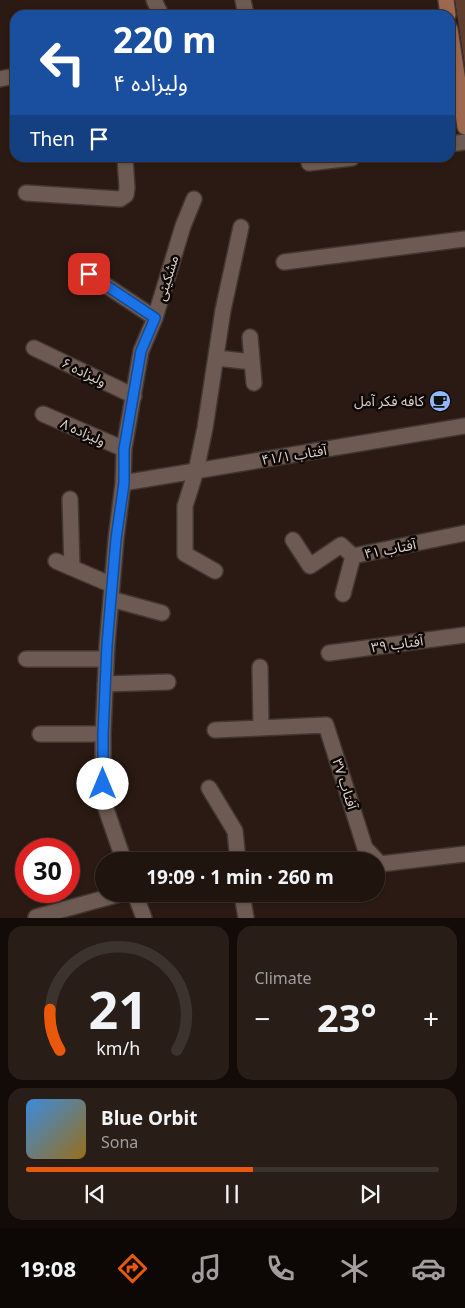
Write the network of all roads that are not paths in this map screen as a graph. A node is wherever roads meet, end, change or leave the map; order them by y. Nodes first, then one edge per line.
1 (455, 62) edge
2 (465, 127) edge
3 (125, 162) edge
4 (318, 162) edge
5 (309, 163) dead end
6 (26, 193) dead end
7 (194, 199) dead end
8 (241, 227) dead end
9 (465, 239) edge
10 (284, 262) dead end
11 (89, 274) dead end
12 (155, 318) junction
13 (250, 337) dead end
14 (34, 348) dead end
15 (217, 358) junction
16 (252, 362) junction
17 (254, 383) dead end
18 (134, 396) junction
19 (43, 414) dead end
20 (465, 426) edge
21 (124, 449) junction
22 (196, 471) junction
23 (124, 483) junction
24 (70, 499) dead end
25 (465, 533) edge
26 (293, 540) dead end
27 (353, 556) junction
28 (56, 561) dead end
29 (72, 568) junction
30 (215, 571) dead end
31 (111, 592) junction
32 (343, 594) dead end
33 (162, 613) dead end
34 (465, 635) edge
35 (329, 653) dead end
36 (26, 659) dead end
37 (106, 659) junction
38 (260, 667) dead end
39 (168, 682) dead end
40 (105, 684) junction
41 (261, 728) junction
42 (215, 730) dead end
43 (40, 734) dead end
44 (103, 734) junction
45 (209, 788) dead end
46 (121, 852) edge
47 (237, 852) edge
48 (465, 854) edge
49 (95, 901) edge
50 (138, 902) edge
51 (243, 902) edge
52 (36, 917) edge
53 (144, 918) edge
54 (246, 918) edge

1 - 2 main road
3 - 6 street
4 - 5 street
7 - 12 street, مشکینی
8 - 15 street
9 - 10 street
11 - 12 street
12 - 18 street, مشکینی
13 - 16 street
14 - 18 street, ولیزاده ۶
15 - 16 street
15 - 22 street
16 - 17 street
18 - 21 street, مشکینی
19 - 21 street, ولیزاده ۸
20 - 22 street, آفتاب ۴١/١
21 - 23 street, مشکینی
22 - 23 street, آفتاب ۴١/١
22 - 30 street
23 - 31 street, مشکینی
24 - 29 street
25 - 27 street, آفتاب ۴۱
26 - 27 street
27 - 32 street, آفتاب ۴۱
28 - 29 street
29 - 31 street
31 - 33 street
31 - 37 street, مشکینی
34 - 35 street, آفتاب ۳۹
36 - 37 street
37 - 40 street, مشکینی
38 - 41 street
39 - 40 street
40 - 44 street, مشکینی
41 - 42 street, آفتاب ۳۷
41 - 48 street, آفتاب ۳۷
43 - 44 street
44 - 46 street, مشکینی
45 - 47 street
49 - 52 street
50 - 53 street
51 - 54 street

